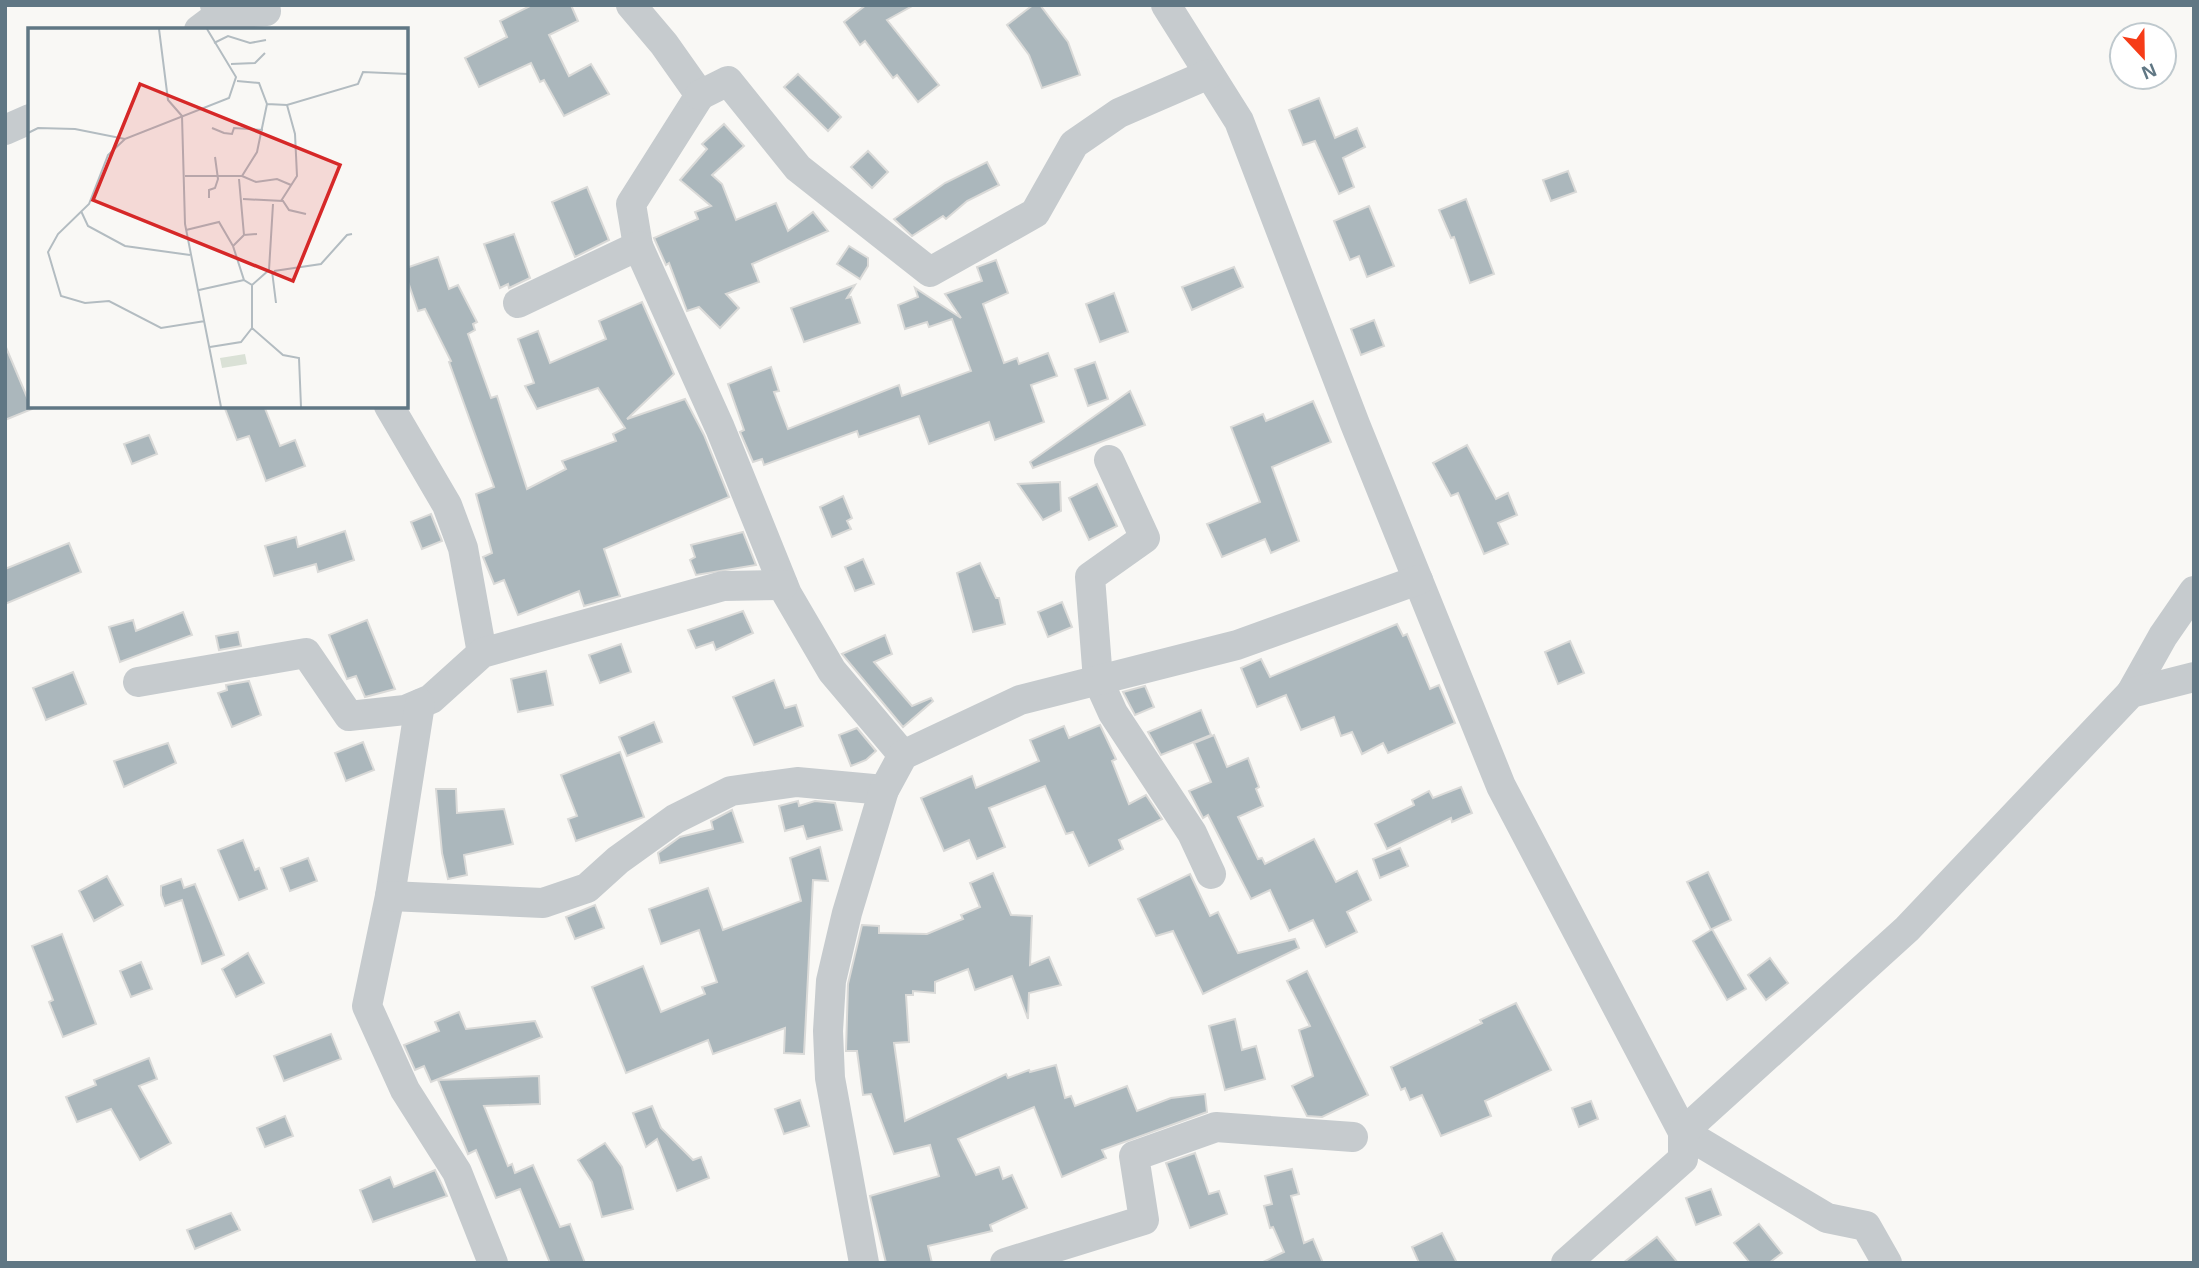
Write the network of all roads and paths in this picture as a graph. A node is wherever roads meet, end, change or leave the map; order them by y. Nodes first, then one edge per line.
1 (631, 5) edge
2 (1166, 5) edge
3 (269, 15) edge
4 (211, 17) edge
5 (1209, 74) junction
6 (700, 95) junction
7 (28, 120) edge
8 (5, 130) edge
9 (638, 246) junction
10 (518, 303) dead end
11 (391, 408) edge
12 (1109, 460) dead end
13 (1418, 580) junction
14 (783, 585) junction
15 (2194, 591) edge
16 (482, 653) junction
17 (2194, 677) edge
18 (1098, 680) junction
19 (138, 682) dead end
20 (2131, 693) junction
21 (420, 704) junction
22 (903, 755) junction
23 (884, 790) junction
24 (1211, 874) dead end
25 (390, 896) junction
26 (1683, 1132) junction
27 (1353, 1137) dead end
28 (493, 1263) edge
29 (864, 1263) edge
30 (1005, 1263) edge
31 (1566, 1263) edge
32 (1887, 1263) edge

1 - 6 street
2 - 5 street
3 - 4 street
5 - 6 street
5 - 13 street
6 - 9 street
7 - 8 street
9 - 10 street
9 - 14 street
11 - 16 street
12 - 18 street
13 - 18 street
13 - 26 street
14 - 16 street
14 - 22 street
15 - 20 street
16 - 21 street
17 - 20 street
18 - 22 street
18 - 24 street
19 - 21 street
20 - 26 street
21 - 25 street
22 - 23 street
23 - 25 street
23 - 29 street
25 - 28 street
26 - 31 street
26 - 32 street
27 - 30 street

